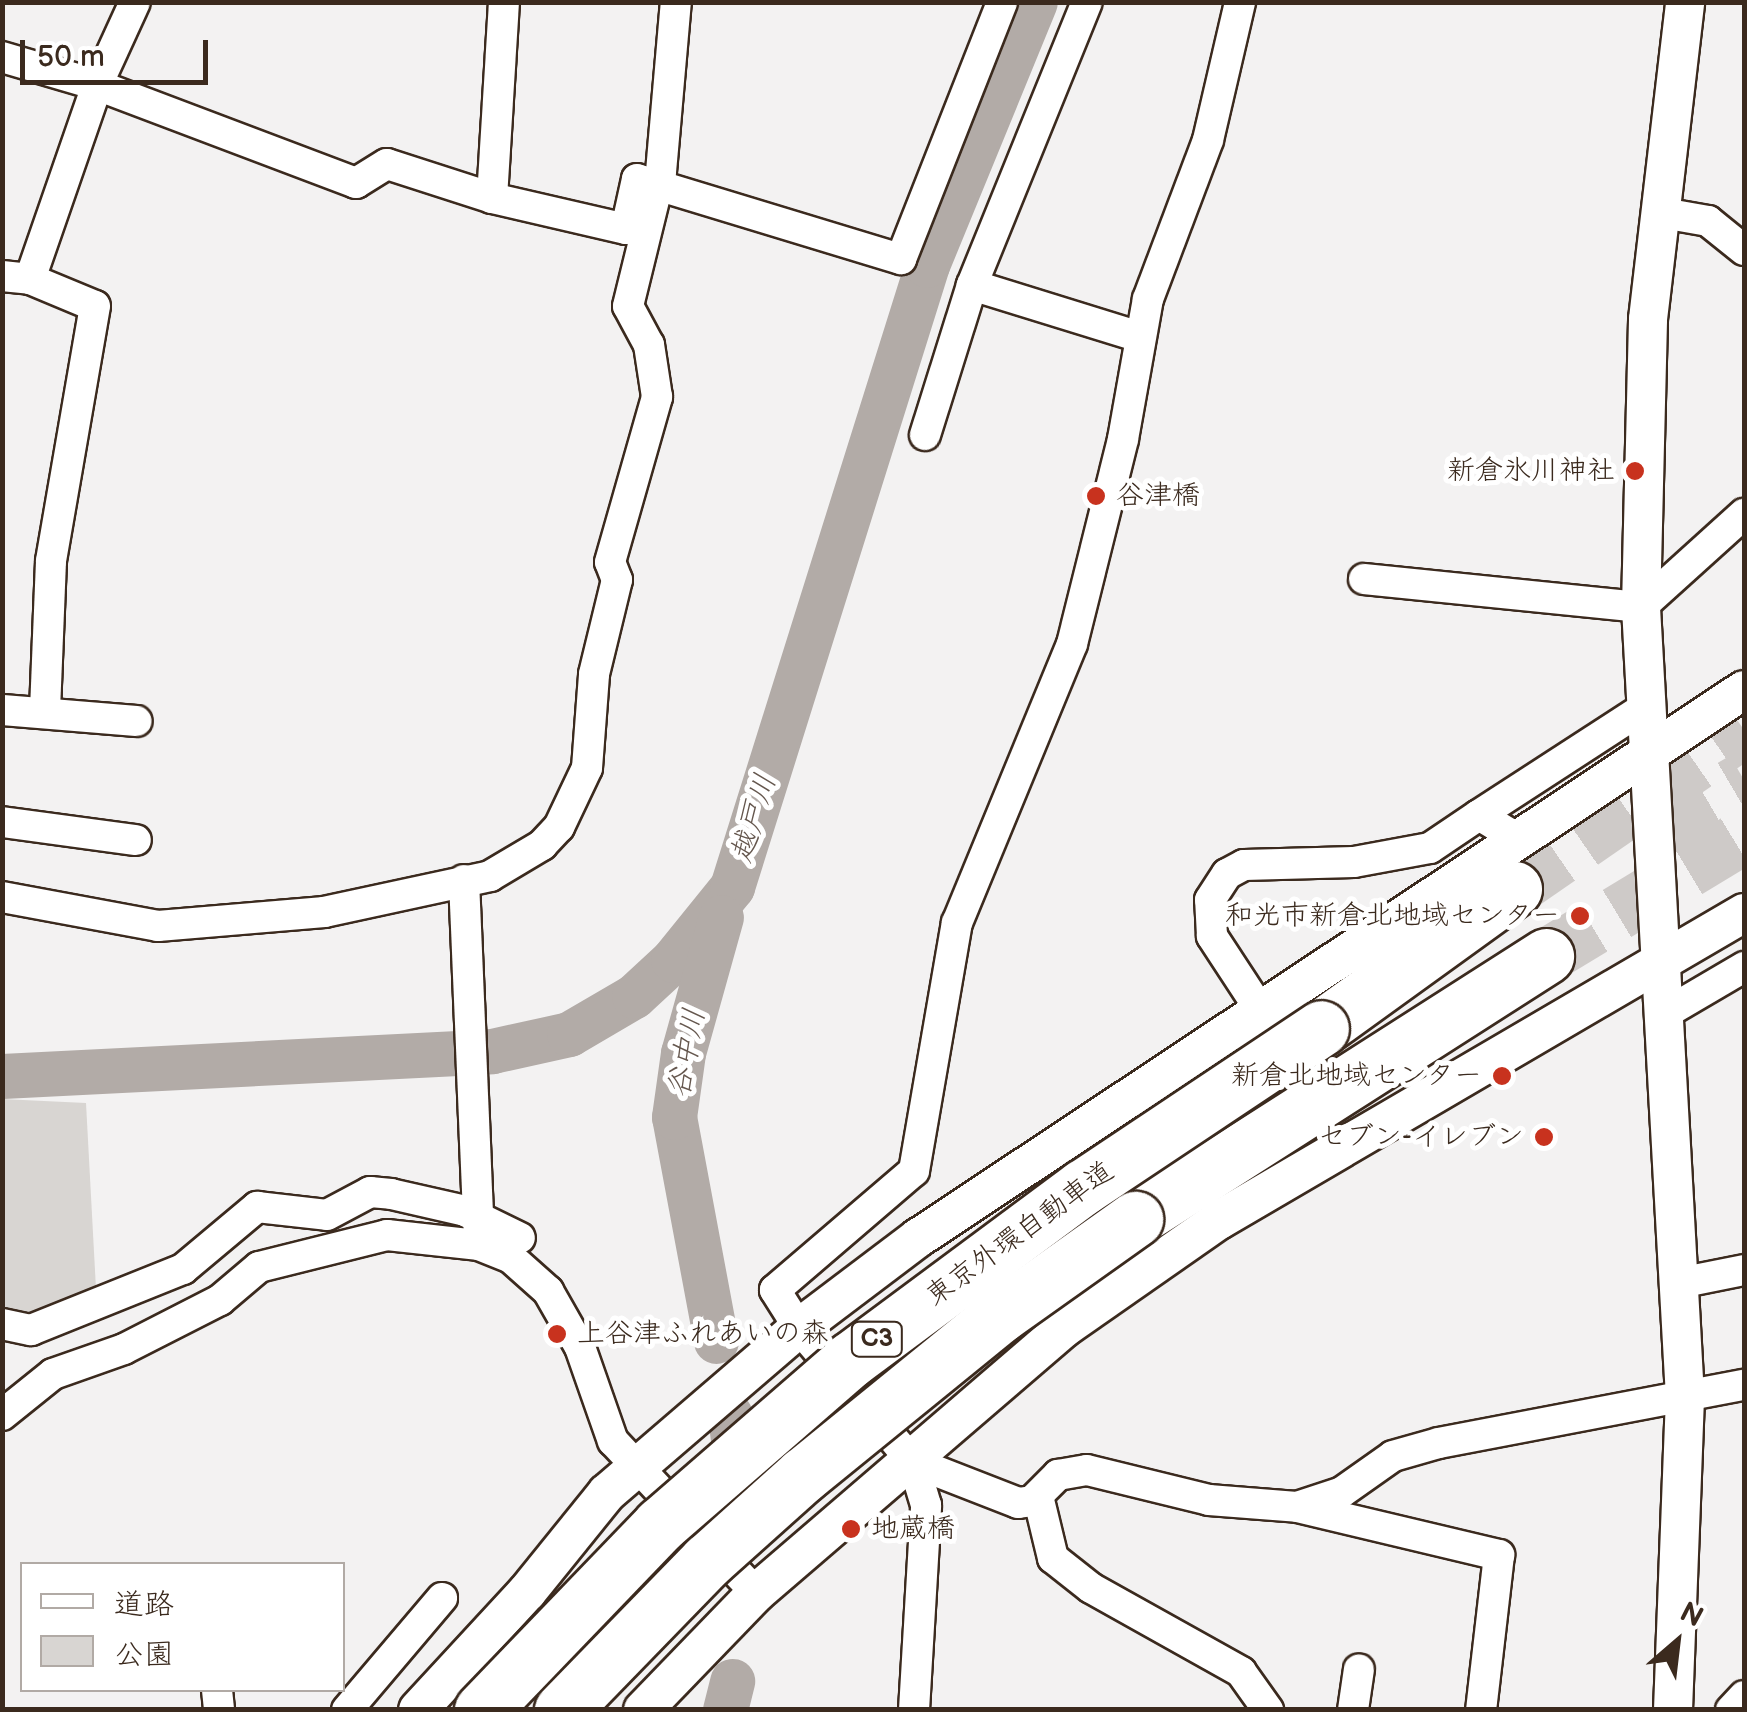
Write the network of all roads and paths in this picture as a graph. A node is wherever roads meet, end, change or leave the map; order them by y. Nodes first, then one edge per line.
1 (135, 2) edge
2 (504, 2) edge
3 (676, 2) edge
4 (1002, 2) edge
5 (1088, 2) edge
6 (1240, 2) edge
7 (1685, 2) edge
8 (2, 57) edge
9 (97, 85) junction
10 (658, 185) junction
11 (492, 198) junction
12 (1657, 212) junction
13 (1744, 250) edge
14 (16, 278) edge
15 (972, 285) junction
16 (1140, 337) junction
17 (925, 435) dead end
18 (1744, 514) edge
19 (1364, 579) dead end
20 (1641, 607) junction
21 (1744, 690) edge
22 (1645, 706) junction
23 (2, 710) edge
24 (45, 713) junction
25 (137, 721) dead end
26 (1649, 756) junction
27 (1479, 815) junction
28 (2, 822) edge
29 (136, 840) dead end
30 (1519, 879) junction
31 (464, 880) junction
32 (2, 897) edge
33 (1744, 914) edge
34 (1661, 960) junction
35 (1551, 965) tunnel mouth
36 (1744, 967) edge
37 (1261, 1011) junction
38 (1664, 1014) junction
39 (479, 1231) junction
40 (520, 1238) dead end
41 (1744, 1270) edge
42 (1679, 1282) junction
43 (2, 1324) edge
44 (799, 1328) junction
45 (1744, 1385) edge
46 (1685, 1396) junction
47 (2, 1415) edge
48 (913, 1462) junction
49 (638, 1464) junction
50 (1038, 1496) junction
51 (1297, 1507) junction
52 (756, 1593) junction
53 (442, 1598) dead end
54 (1359, 1669) dead end
55 (1744, 1696) edge
56 (346, 1710) edge
57 (418, 1710) edge
58 (482, 1710) edge
59 (562, 1710) edge
60 (643, 1710) edge
61 (914, 1710) edge
62 (1268, 1710) edge
63 (1353, 1710) edge
64 (1480, 1710) edge
65 (1673, 1710) edge
66 (1732, 1710) edge

1 - 9 street
2 - 11 street
3 - 10 street
4 - 10 street
5 - 15 street
6 - 16 street
7 - 12 street
8 - 9 street
9 - 11 street
9 - 14 street
10 - 11 street
10 - 31 street
12 - 13 street
12 - 20 street
14 - 24 street
15 - 16 street
15 - 17 street
16 - 44 street
18 - 20 street
19 - 20 street
20 - 22 street
21 - 26 street
22 - 26 street
22 - 27 street
23 - 24 street
24 - 25 street
26 - 30 street
26 - 34 street
27 - 30 street
27 - 37 street
28 - 29 street
30 - 37 street
30 - 58 highway, 東京外環自動車道 / C3, bridge
31 - 32 street
31 - 39 street
33 - 34 street
34 - 38 street
34 - 48 street
35 - 59 highway, 東京外環自動車道 / C3, bridge
36 - 38 street
37 - 44 street
38 - 42 street
39 - 40 street
39 - 43 street
39 - 47 street
39 - 49 street
41 - 42 street
42 - 46 street
44 - 48 street
44 - 49 street
45 - 46 street
46 - 51 street
46 - 65 street
48 - 50 street
48 - 52 street
48 - 61 street
49 - 52 street
49 - 57 street
50 - 51 street
50 - 62 street
51 - 64 street
52 - 60 street
53 - 56 street
54 - 63 street
55 - 66 street

